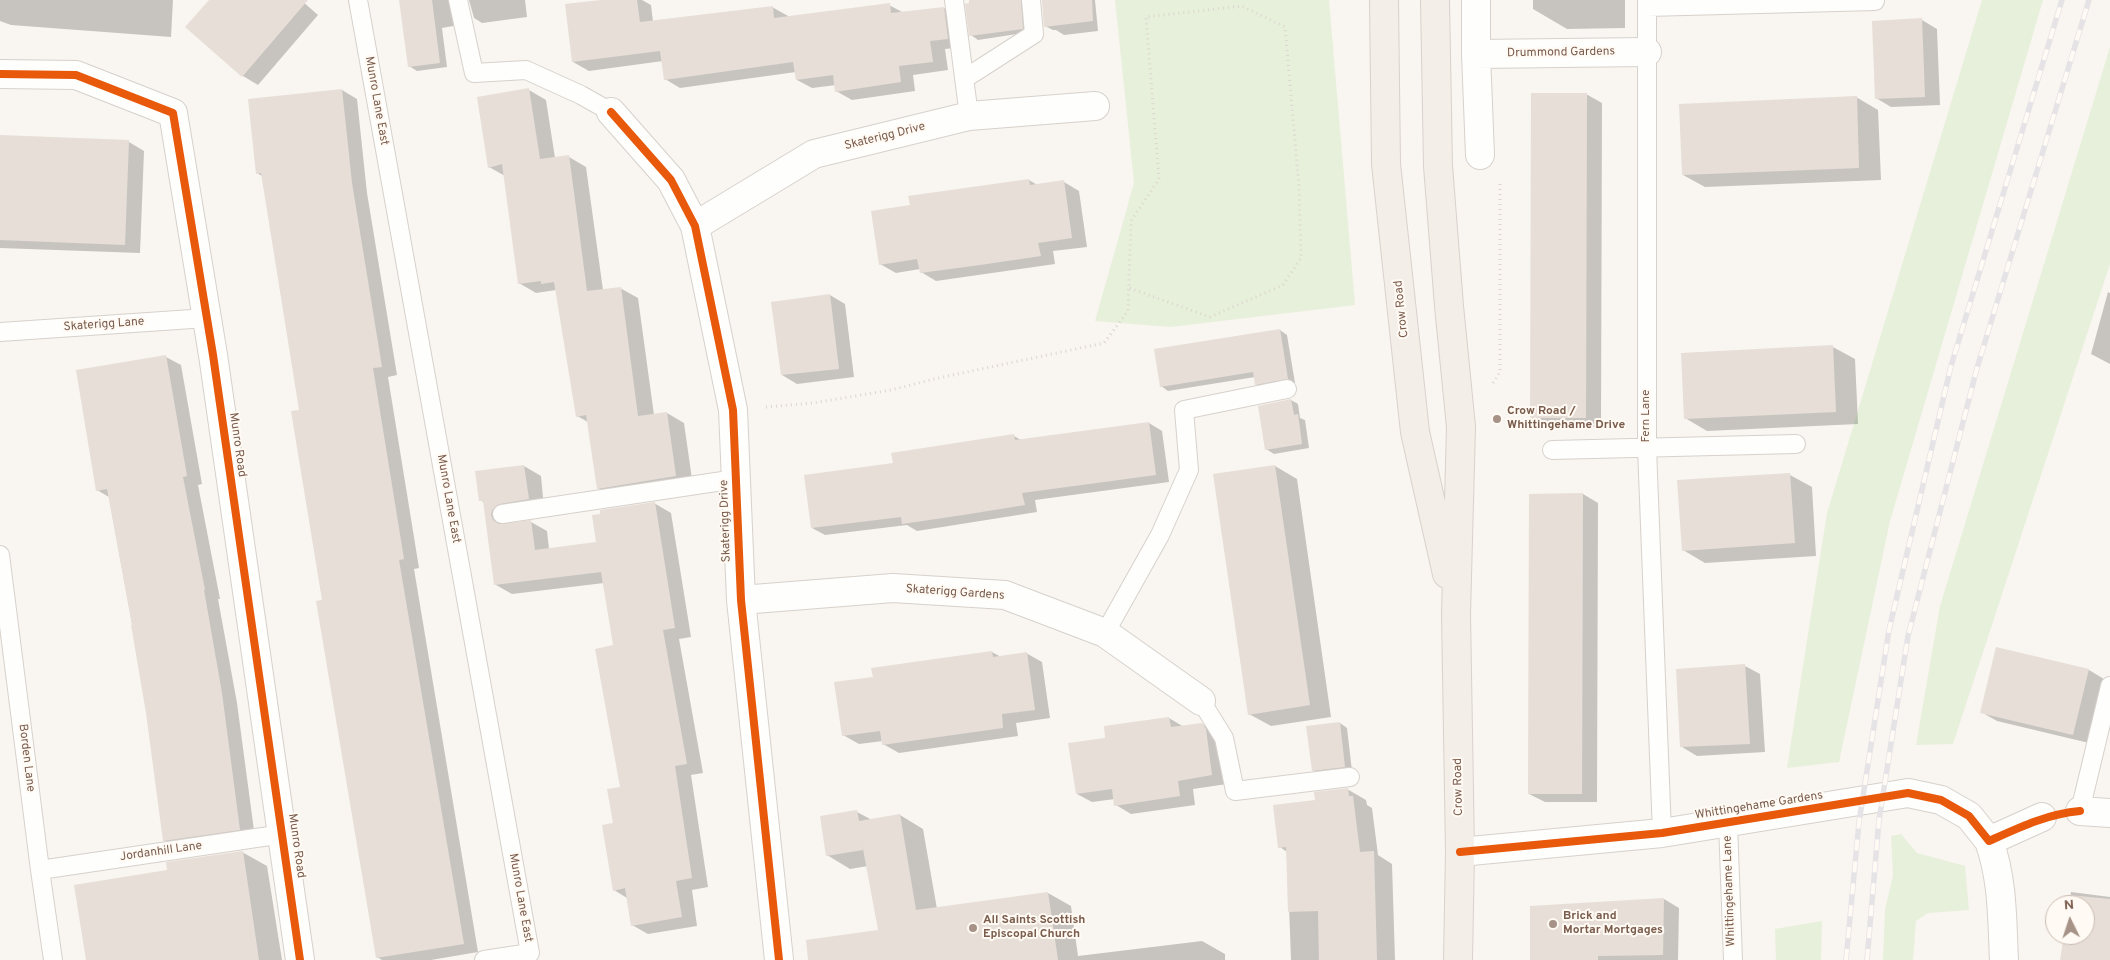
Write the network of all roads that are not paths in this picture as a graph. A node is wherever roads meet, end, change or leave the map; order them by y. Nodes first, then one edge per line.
1 (358, 0) edge
2 (458, 0) edge
3 (954, 0) edge
4 (1030, 0) edge
5 (1384, 0) edge
6 (1435, 0) edge
7 (1476, 0) edge
8 (1875, 1) edge
9 (1647, 3) edge
10 (1647, 52) junction
11 (1476, 54) junction
12 (0, 74) edge
13 (964, 79) junction
14 (1095, 106) dead end
15 (611, 112) joint
16 (969, 116) junction
17 (1480, 155) road end
18 (695, 226) junction
19 (207, 318) junction
20 (0, 332) edge
21 (1288, 389) dead end
22 (1796, 444) dead end
23 (1646, 448) junction
24 (1552, 450) dead end
25 (736, 479) junction
26 (502, 514) dead end
27 (0, 555) edge
28 (741, 600) junction
29 (1456, 614) junction
30 (1105, 633) junction
31 (2110, 686) edge
32 (1201, 701) joint
33 (1350, 777) dead end
34 (2080, 811) joint
35 (2110, 813) edge
36 (2042, 817) dead end
37 (1728, 823) junction
38 (1662, 832) junction
39 (283, 834) junction
40 (1989, 840) junction
41 (1460, 852) junction
42 (40, 870) junction
43 (53, 960) edge
44 (300, 960) edge
45 (484, 960) edge
46 (779, 960) edge
47 (1458, 960) edge
48 (1733, 960) edge
49 (2004, 960) edge

1 - 45 lane, Munro Lane East
2 - 15 lane
3 - 13 lane
4 - 13 lane
5 - 29 main road, Crow Road
6 - 29 main road, Crow Road
7 - 11 street
8 - 9 lane
9 - 10 lane, Fern Lane
10 - 11 street, Drummond Gardens
10 - 23 lane, Fern Lane
11 - 17 street
12 - 19 street, Munro Road
13 - 16 lane
14 - 16 street, Skaterigg Drive
15 - 18 street, Skaterigg Drive
16 - 18 street, Skaterigg Drive
18 - 25 street, Skaterigg Drive
19 - 20 lane, Skaterigg Lane
19 - 39 street, Munro Road
21 - 30 lane
22 - 23 lane
23 - 24 lane
23 - 38 lane, Fern Lane
25 - 26 lane
25 - 28 street, Skaterigg Drive
27 - 42 lane, Borden Lane
28 - 30 street, Skaterigg Gardens
28 - 46 street, Skaterigg Drive
29 - 41 main road, Crow Road
30 - 32 street, Skaterigg Gardens
31 - 34 lane
32 - 33 lane
34 - 35 street
36 - 40 street
37 - 38 street, Whittingehame Gardens
37 - 40 street, Whittingehame Gardens
37 - 48 lane, Whittingehame Lane
38 - 41 street, Whittingehame Gardens
39 - 42 lane, Jordanhill Lane
39 - 44 street, Munro Road
40 - 49 street
41 - 47 main road, Crow Road
42 - 43 lane, Borden Lane

